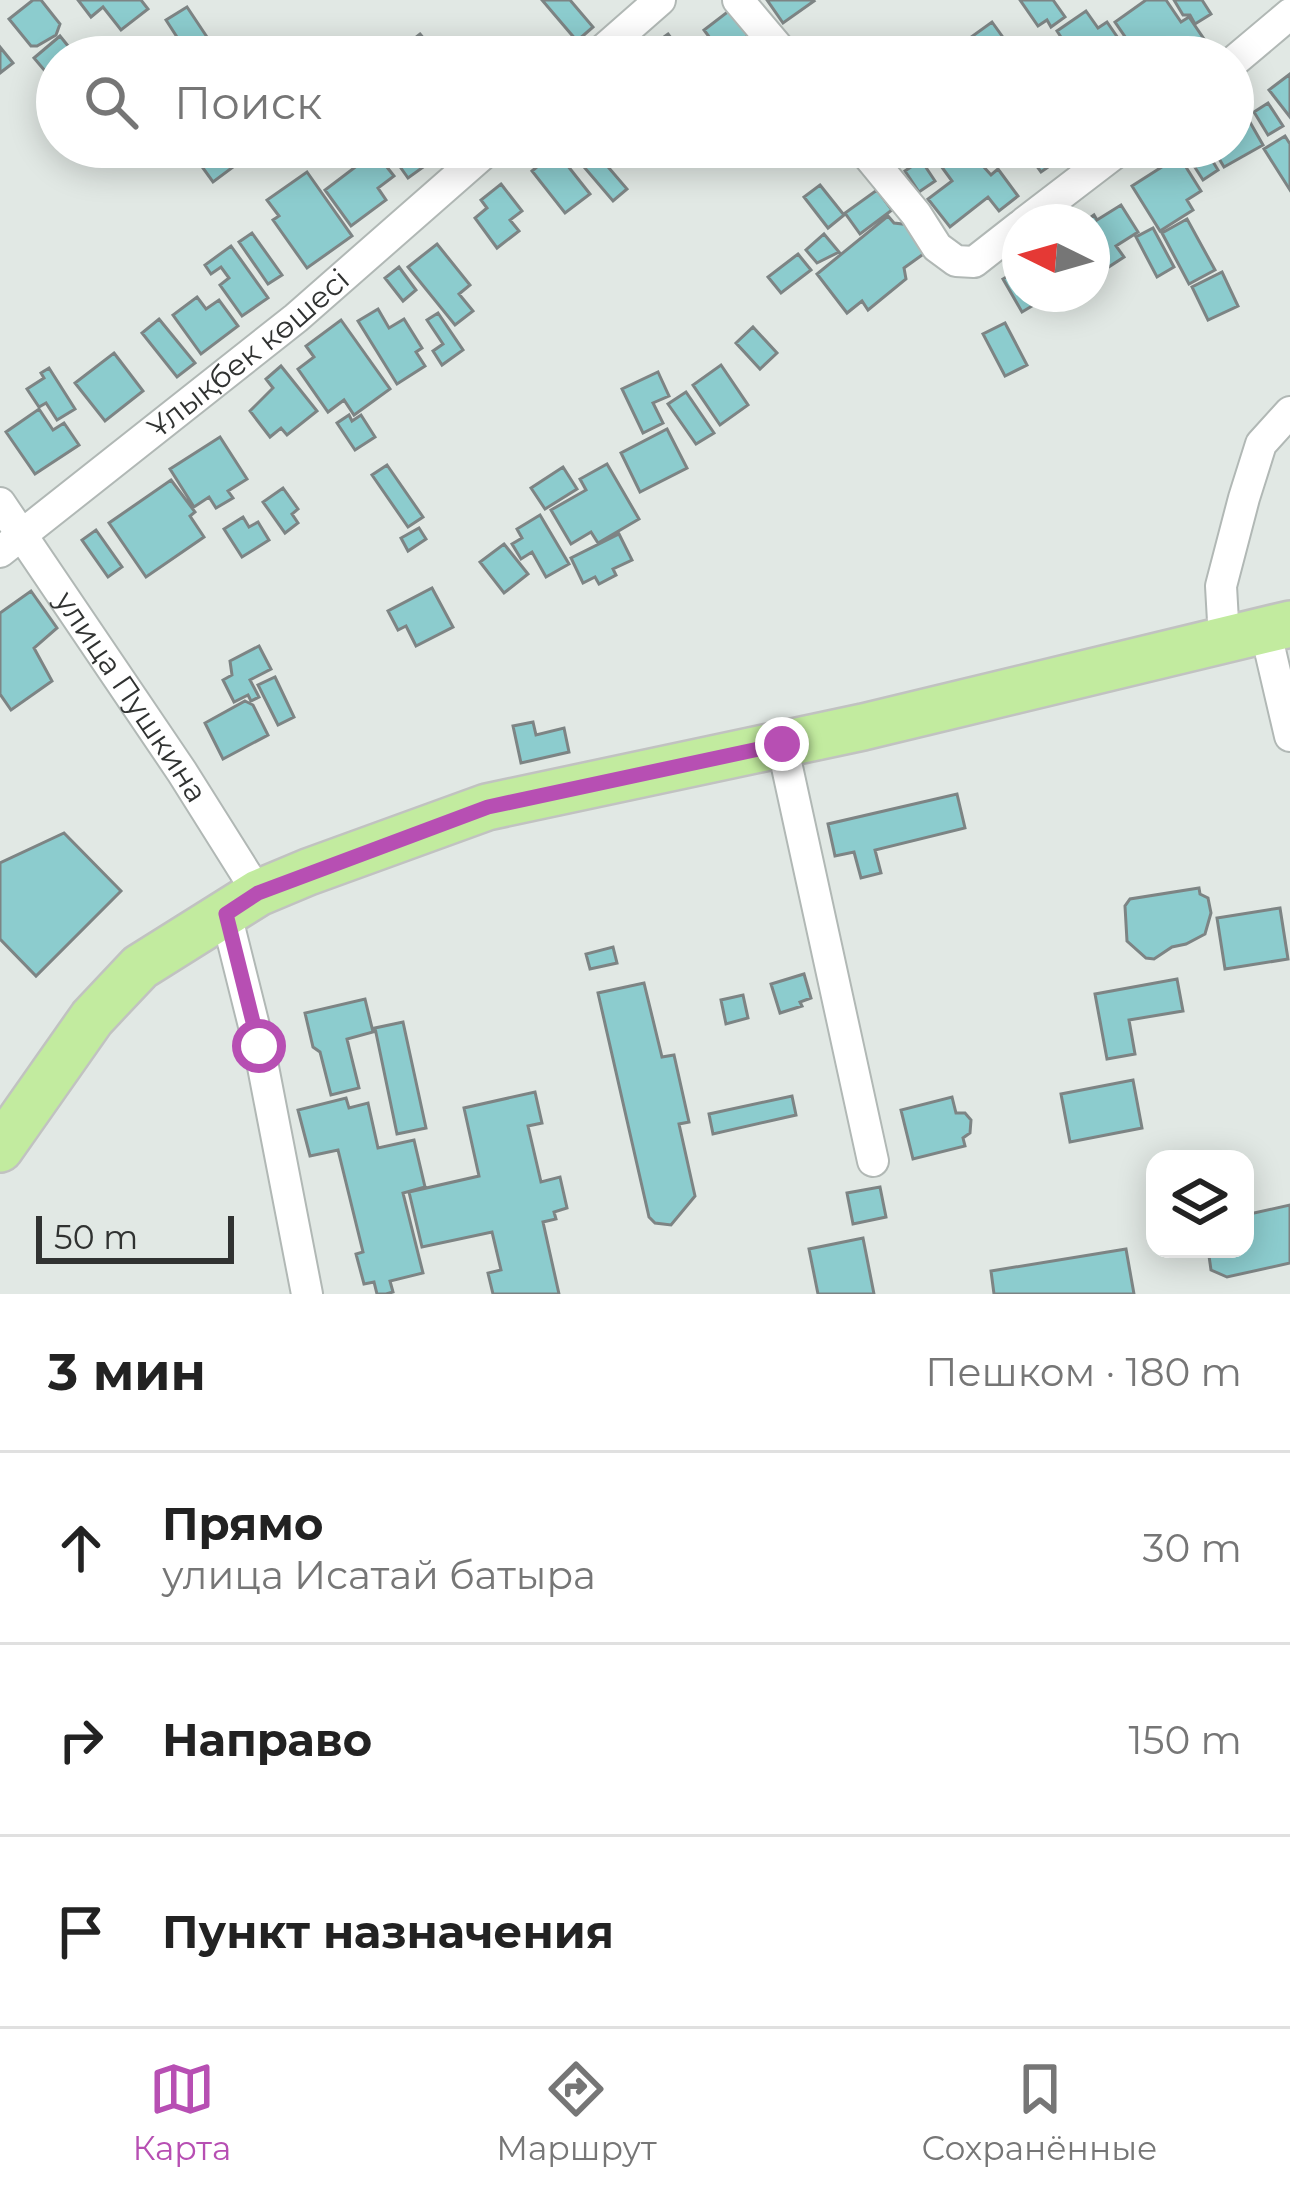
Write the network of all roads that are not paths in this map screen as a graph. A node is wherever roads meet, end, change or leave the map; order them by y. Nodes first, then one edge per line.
1 (660, 0) edge
2 (738, 0) edge
3 (1290, 14) edge
4 (619, 36) edge
5 (768, 36) edge
6 (1254, 44) edge
7 (467, 168) edge
8 (878, 168) edge
9 (1096, 168) edge
10 (1049, 204) edge
11 (1002, 240) edge
12 (1290, 412) edge
13 (0, 503) edge
14 (11, 543) edge
15 (1260, 631) edge
16 (1290, 736) edge
17 (782, 744) junction
18 (242, 904) junction
19 (0, 1149) edge
20 (873, 1161) dead end
21 (307, 1294) edge

1 - 4 street
2 - 5 street
3 - 6 street
7 - 14 street, Ұлықбек көшесі
8 - 11 street
9 - 10 street
12 - 15 street
13 - 14 street, улица Пушкина
14 - 18 street, улица Пушкина
15 - 16 street
15 - 17 main road
17 - 18 main road
17 - 20 street
18 - 19 main road
18 - 21 street, улица Пушкина

